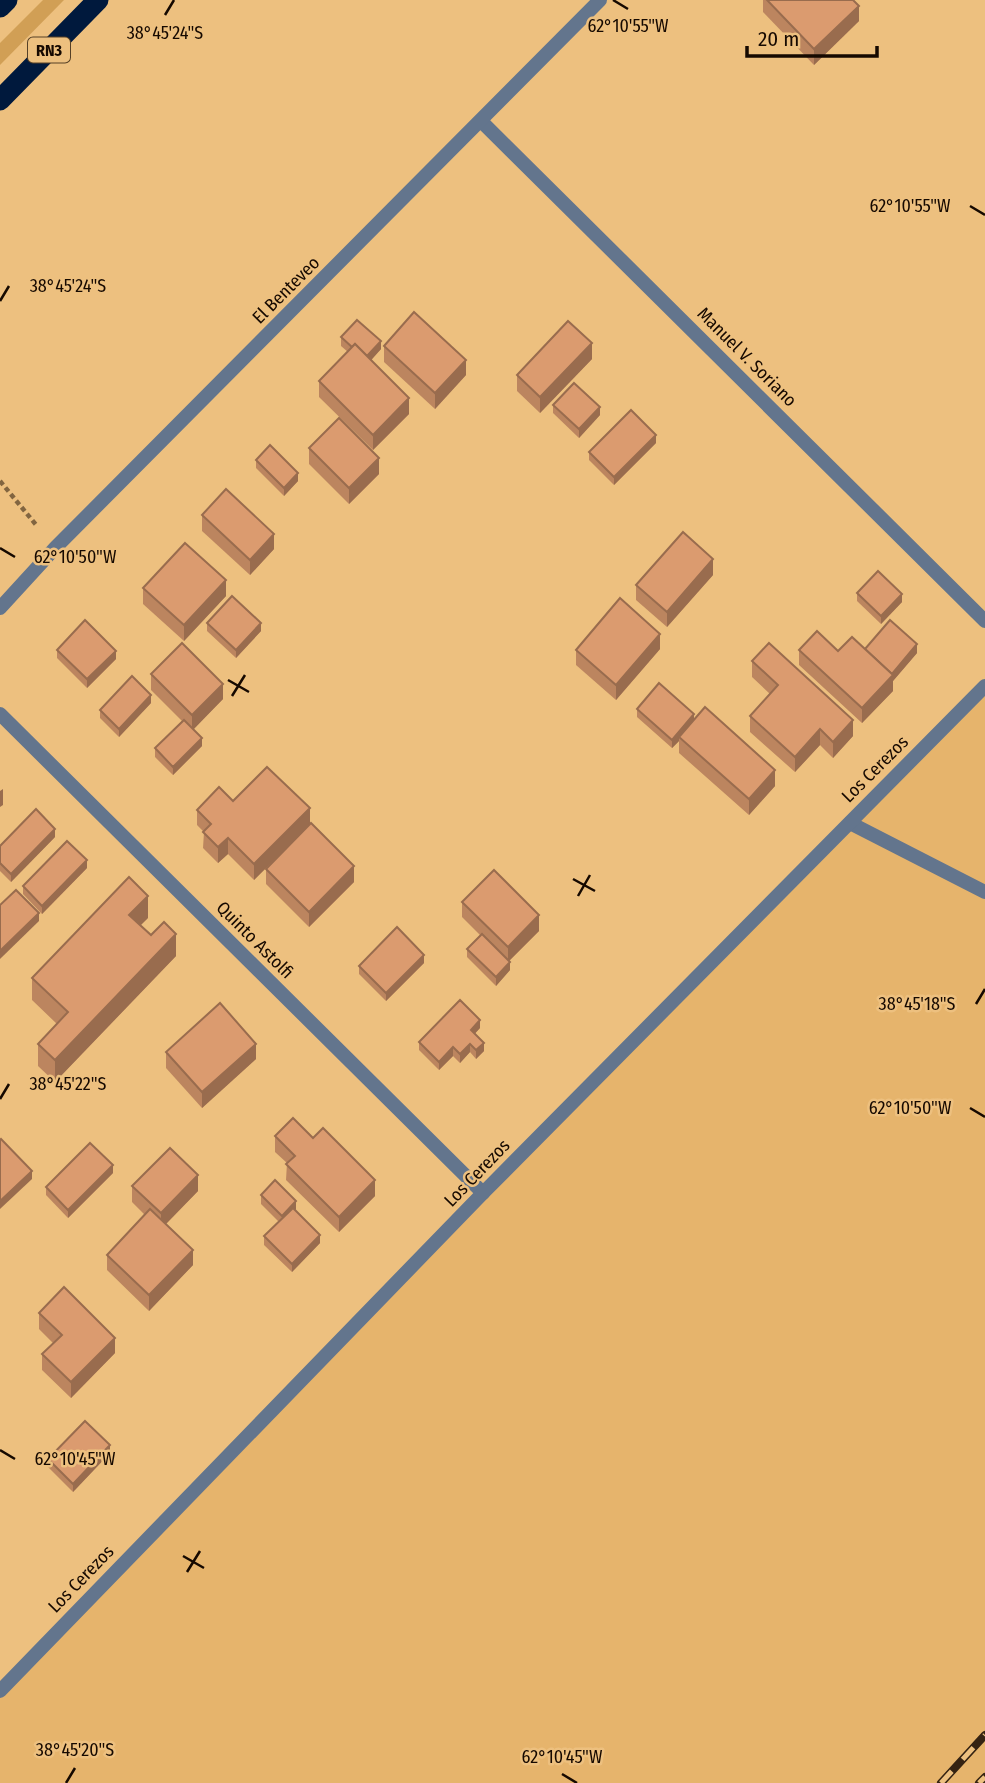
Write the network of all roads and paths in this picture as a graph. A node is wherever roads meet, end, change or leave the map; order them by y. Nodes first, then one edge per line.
1 (6, 0) edge
2 (98, 0) edge
3 (600, 0) edge
4 (0, 7) edge
5 (0, 100) edge
6 (481, 121) junction
7 (0, 481) edge
8 (55, 548) junction
9 (0, 608) edge
10 (985, 621) edge
11 (985, 686) edge
12 (0, 714) edge
13 (849, 823) junction
14 (985, 892) edge
15 (483, 1193) junction
16 (0, 1690) edge

1 - 4 highway
2 - 5 highway, RN3
3 - 6 street, El Benteveo
6 - 8 street, El Benteveo
6 - 10 street, Manuel V. Soriano
7 - 8 path
8 - 9 street, El Benteveo
11 - 13 street, Los Cerezos
12 - 15 street, Quinto Astolfi
13 - 14 street
13 - 15 street, Los Cerezos
15 - 16 street, Los Cerezos

